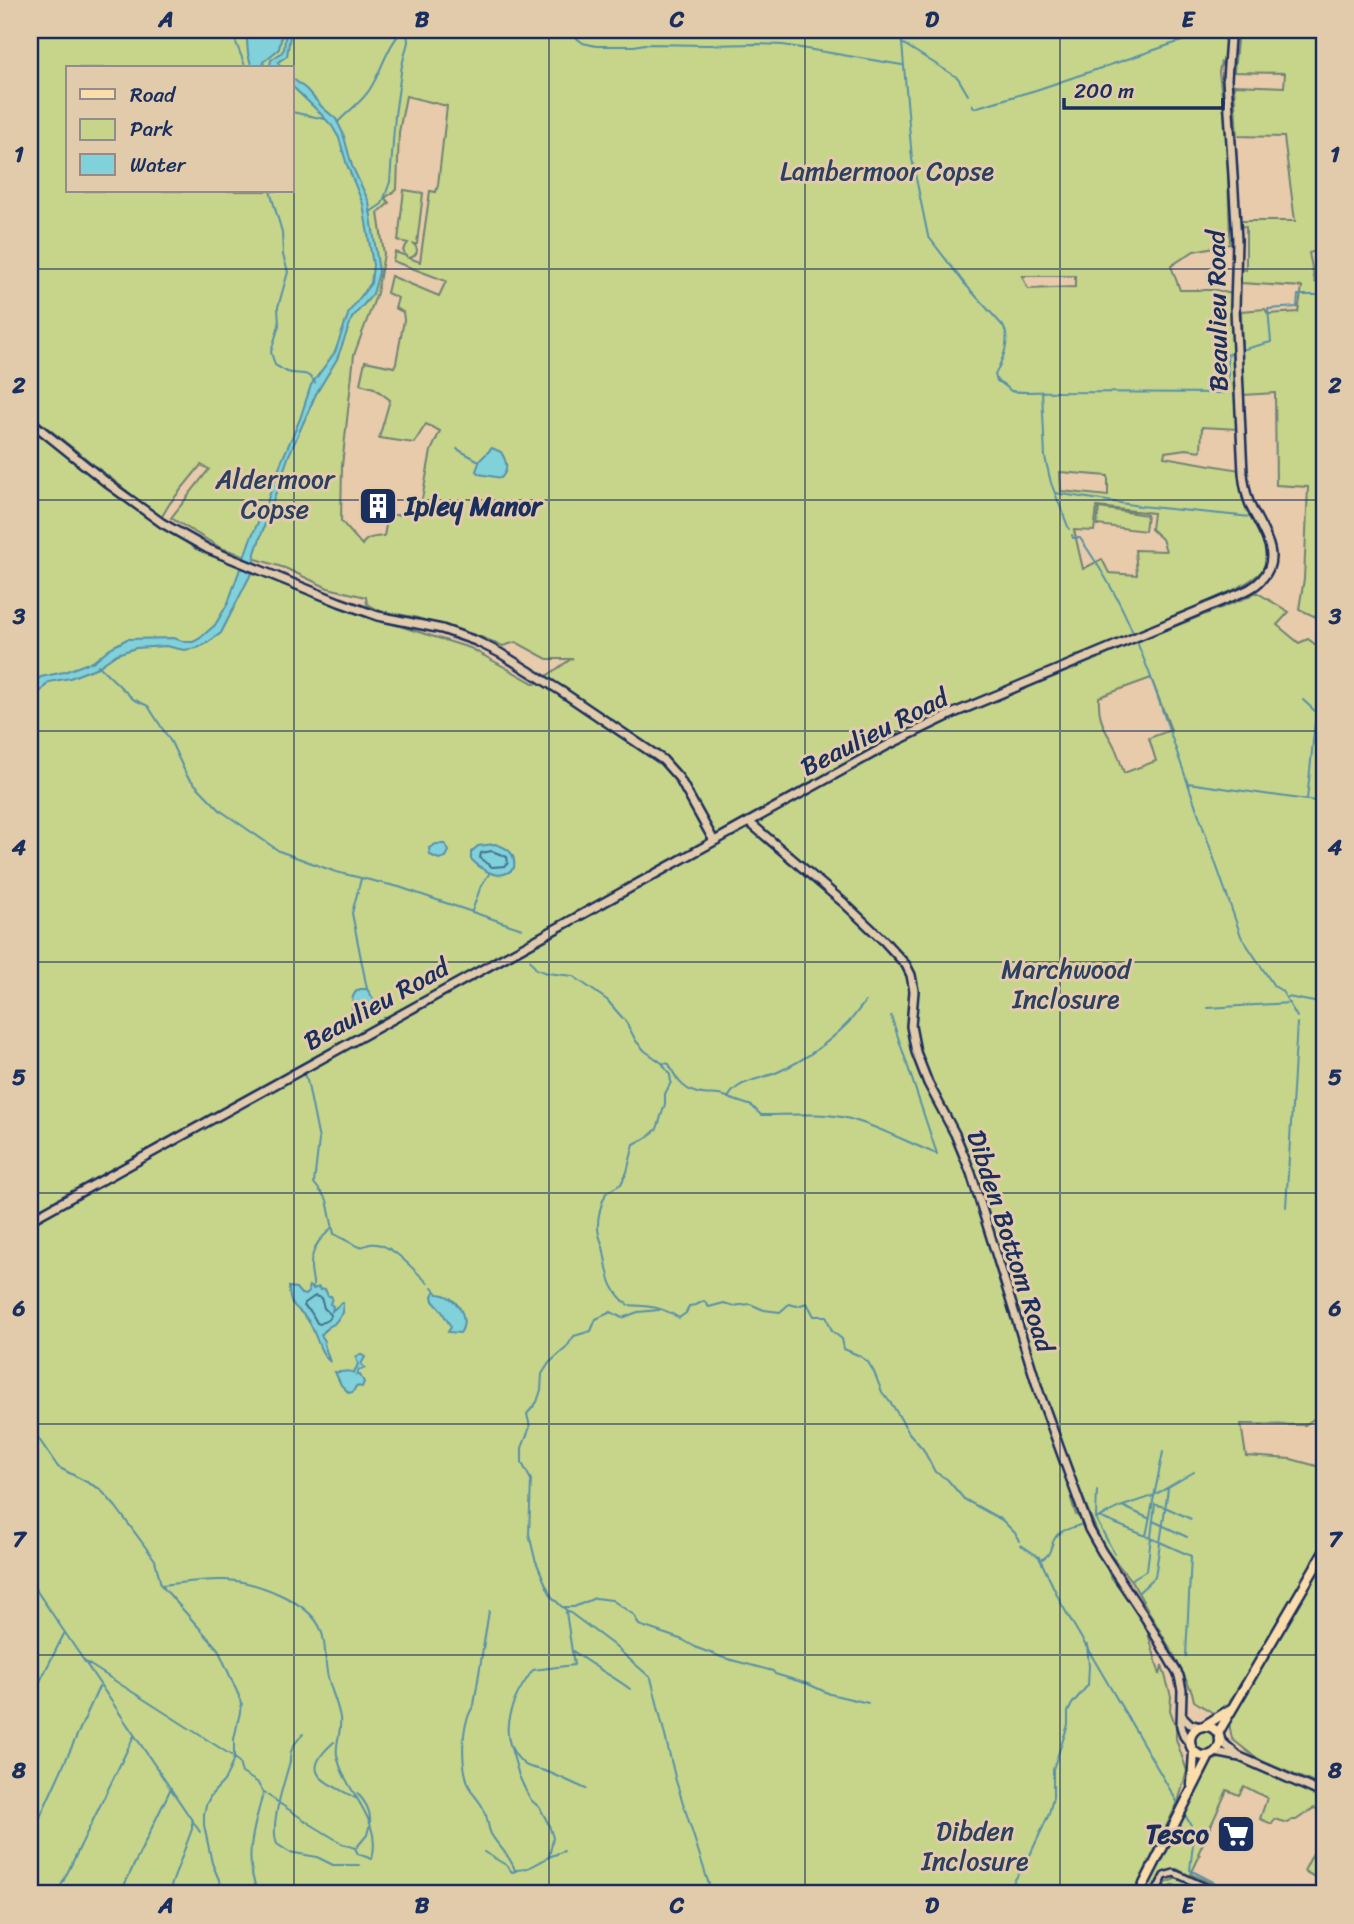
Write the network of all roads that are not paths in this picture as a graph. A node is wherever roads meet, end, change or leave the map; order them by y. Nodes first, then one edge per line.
1 (1232, 30) edge
2 (30, 422) edge
3 (749, 822) junction
4 (714, 841) junction
5 (30, 1220) edge
6 (1324, 1552) edge
7 (1231, 1708) junction
8 (1182, 1716) junction
9 (1202, 1726) junction
10 (1219, 1737) junction
11 (1192, 1748) junction
12 (1212, 1754) junction
13 (1240, 1757) junction
14 (1192, 1788) junction
15 (1324, 1794) edge
16 (1139, 1894) edge
17 (1155, 1894) edge
18 (1220, 1894) edge

1 - 3 street, Beaulieu Road
2 - 4 street
3 - 4 street, Beaulieu Road
3 - 8 street, Dibden Bottom Road
4 - 5 street, Beaulieu Road
6 - 7 main road
7 - 9 main road
7 - 10 main road
8 - 9 street
8 - 11 street, Dibden Bottom Road
9 - 10 main road
9 - 11 main road
10 - 12 main road
10 - 13 street
11 - 12 main road
11 - 14 main road
12 - 13 street
12 - 14 main road
13 - 15 street
14 - 16 main road
17 - 18 street

